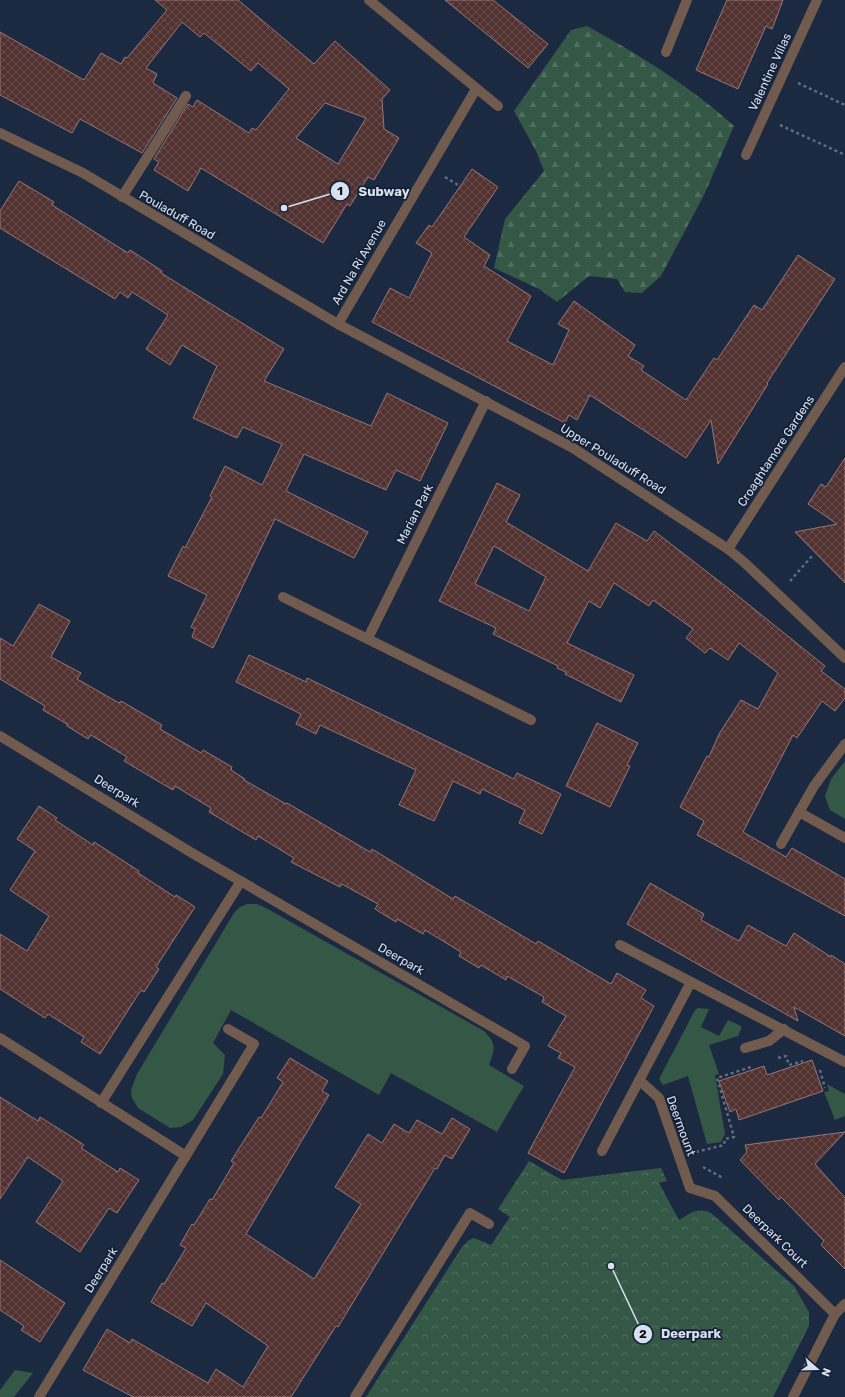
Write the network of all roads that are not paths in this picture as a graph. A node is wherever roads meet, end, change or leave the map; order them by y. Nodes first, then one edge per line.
1 (369, 0) edge
2 (687, 0) edge
3 (817, 0) edge
4 (666, 52) dead end
5 (476, 89) junction
6 (186, 96) dead end
7 (498, 106) dead end
8 (0, 133) edge
9 (746, 155) dead end
10 (122, 197) junction
11 (338, 324) junction
12 (845, 367) edge
13 (486, 401) junction
14 (728, 549) junction
15 (284, 597) dead end
16 (368, 638) junction
17 (845, 658) edge
18 (531, 720) dead end
19 (0, 736) edge
20 (845, 744) edge
21 (799, 812) junction
22 (845, 838) edge
23 (781, 844) dead end
24 (241, 881) junction
25 (620, 945) dead end
26 (691, 982) junction
27 (228, 1029) dead end
28 (784, 1029) junction
29 (0, 1038) edge
30 (745, 1048) dead end
31 (845, 1062) edge
32 (512, 1068) dead end
33 (639, 1080) junction
34 (102, 1103) junction
35 (602, 1151) dead end
36 (186, 1156) junction
37 (690, 1188) joint
38 (489, 1224) dead end
39 (845, 1304) edge
40 (835, 1314) junction
41 (39, 1397) edge
42 (355, 1397) edge
43 (793, 1397) edge

1 - 5 street
2 - 4 street
3 - 9 street, Valentine Villas
5 - 7 street
5 - 11 street, Ard Na Ri Avenue
6 - 10 street
8 - 10 street, Pouladuff Road
10 - 11 street, Pouladuff Road
11 - 13 street, Upper Pouladuff Road
12 - 14 street, Croaghtamore Gardens
13 - 14 street, Upper Pouladuff Road
13 - 16 street, Marian Park
14 - 17 street, Upper Pouladuff Road
15 - 16 street
16 - 18 street
19 - 24 street, Deerpark
20 - 21 street
21 - 22 street
21 - 23 street
24 - 32 street, Deerpark
24 - 34 street
25 - 26 street
26 - 28 street
26 - 33 street
27 - 36 street, Deerpark
28 - 30 street
28 - 31 street
29 - 34 street
33 - 35 street
33 - 37 street, Deermount
34 - 36 street
36 - 41 street, Deerpark
37 - 40 street, Deerpark Court
38 - 42 street
39 - 40 street
40 - 43 street

